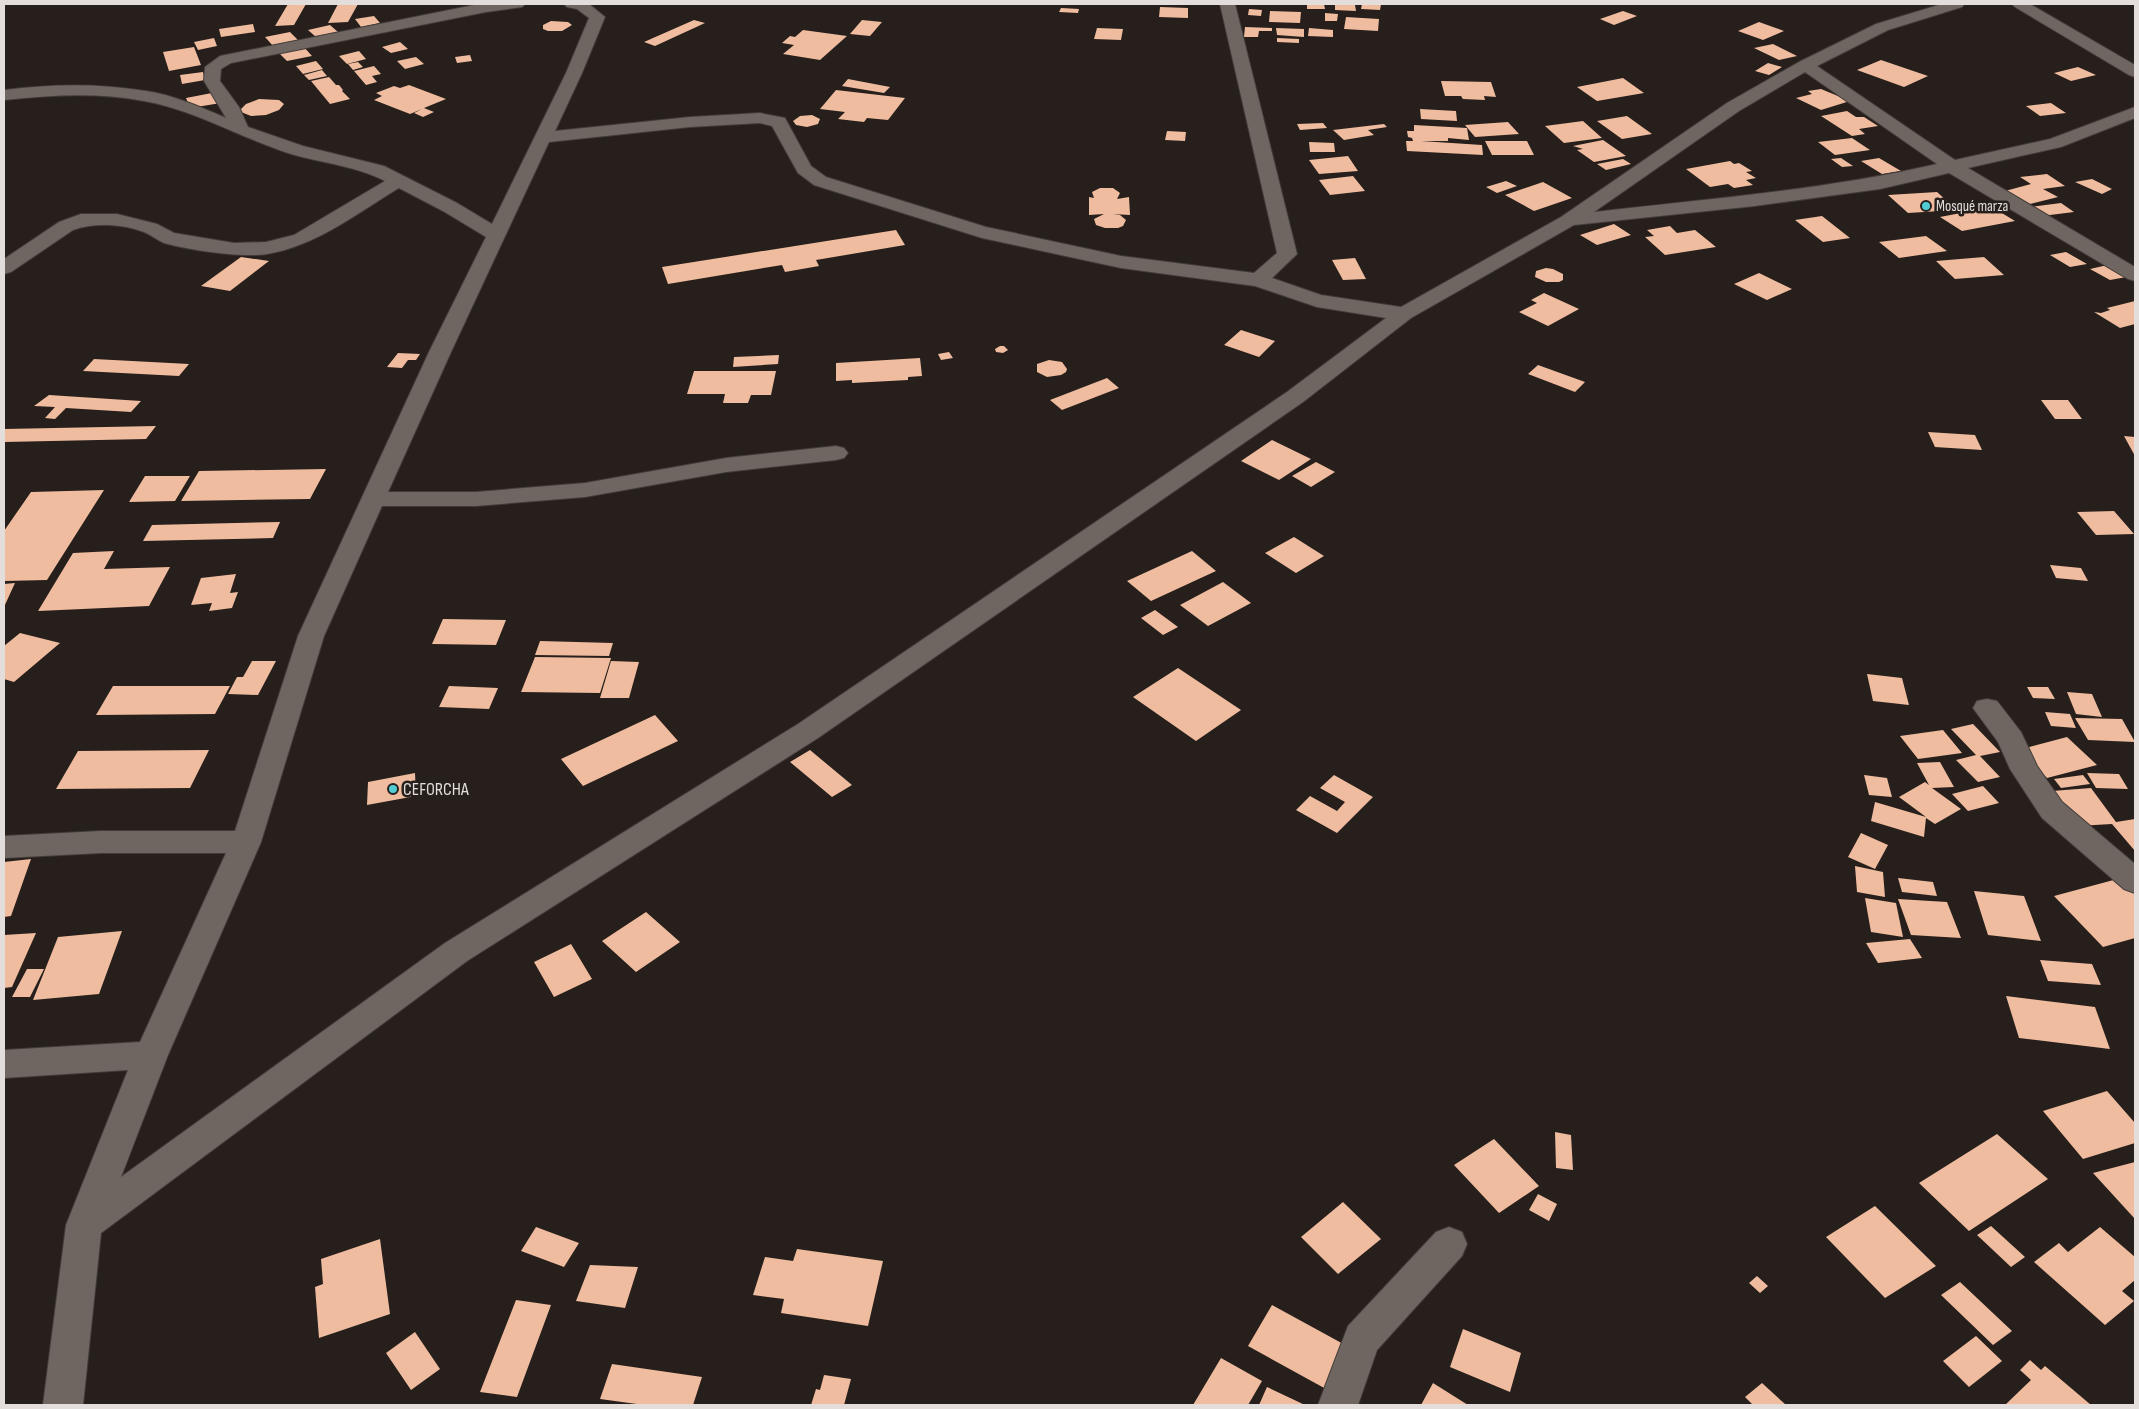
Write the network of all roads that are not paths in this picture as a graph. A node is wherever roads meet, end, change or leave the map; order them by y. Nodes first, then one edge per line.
1 (517, 4) edge
2 (572, 4) edge
3 (1228, 4) edge
4 (1957, 4) edge
5 (2020, 4) edge
6 (1805, 66) junction
7 (2135, 72) edge
8 (4, 95) edge
9 (2135, 112) edge
10 (241, 130) junction
11 (542, 138) junction
12 (1953, 167) junction
13 (400, 180) junction
14 (1568, 221) junction
15 (495, 234) junction
16 (4, 268) edge
17 (2135, 275) edge
18 (1258, 280) junction
19 (1404, 314) junction
20 (836, 453) dead end
21 (373, 499) junction
22 (1987, 708) dead end
23 (246, 842) junction
24 (4, 847) edge
25 (2135, 881) edge
26 (151, 1055) junction
27 (4, 1064) edge
28 (84, 1225) junction
29 (1449, 1244) dead end
30 (63, 1405) edge
31 (1338, 1405) edge

1 - 10 street
2 - 11 street
3 - 18 street
4 - 6 street
5 - 7 street
6 - 12 street
6 - 14 street
8 - 10 street
9 - 12 street
10 - 13 street
11 - 15 street
11 - 18 street
12 - 14 street
12 - 17 street
13 - 15 street
13 - 16 street
14 - 19 street
15 - 21 street
18 - 19 street
19 - 28 street
20 - 21 street
21 - 23 street
22 - 25 street
23 - 24 street
23 - 26 street
26 - 27 street
26 - 28 street
28 - 30 street
29 - 31 street

